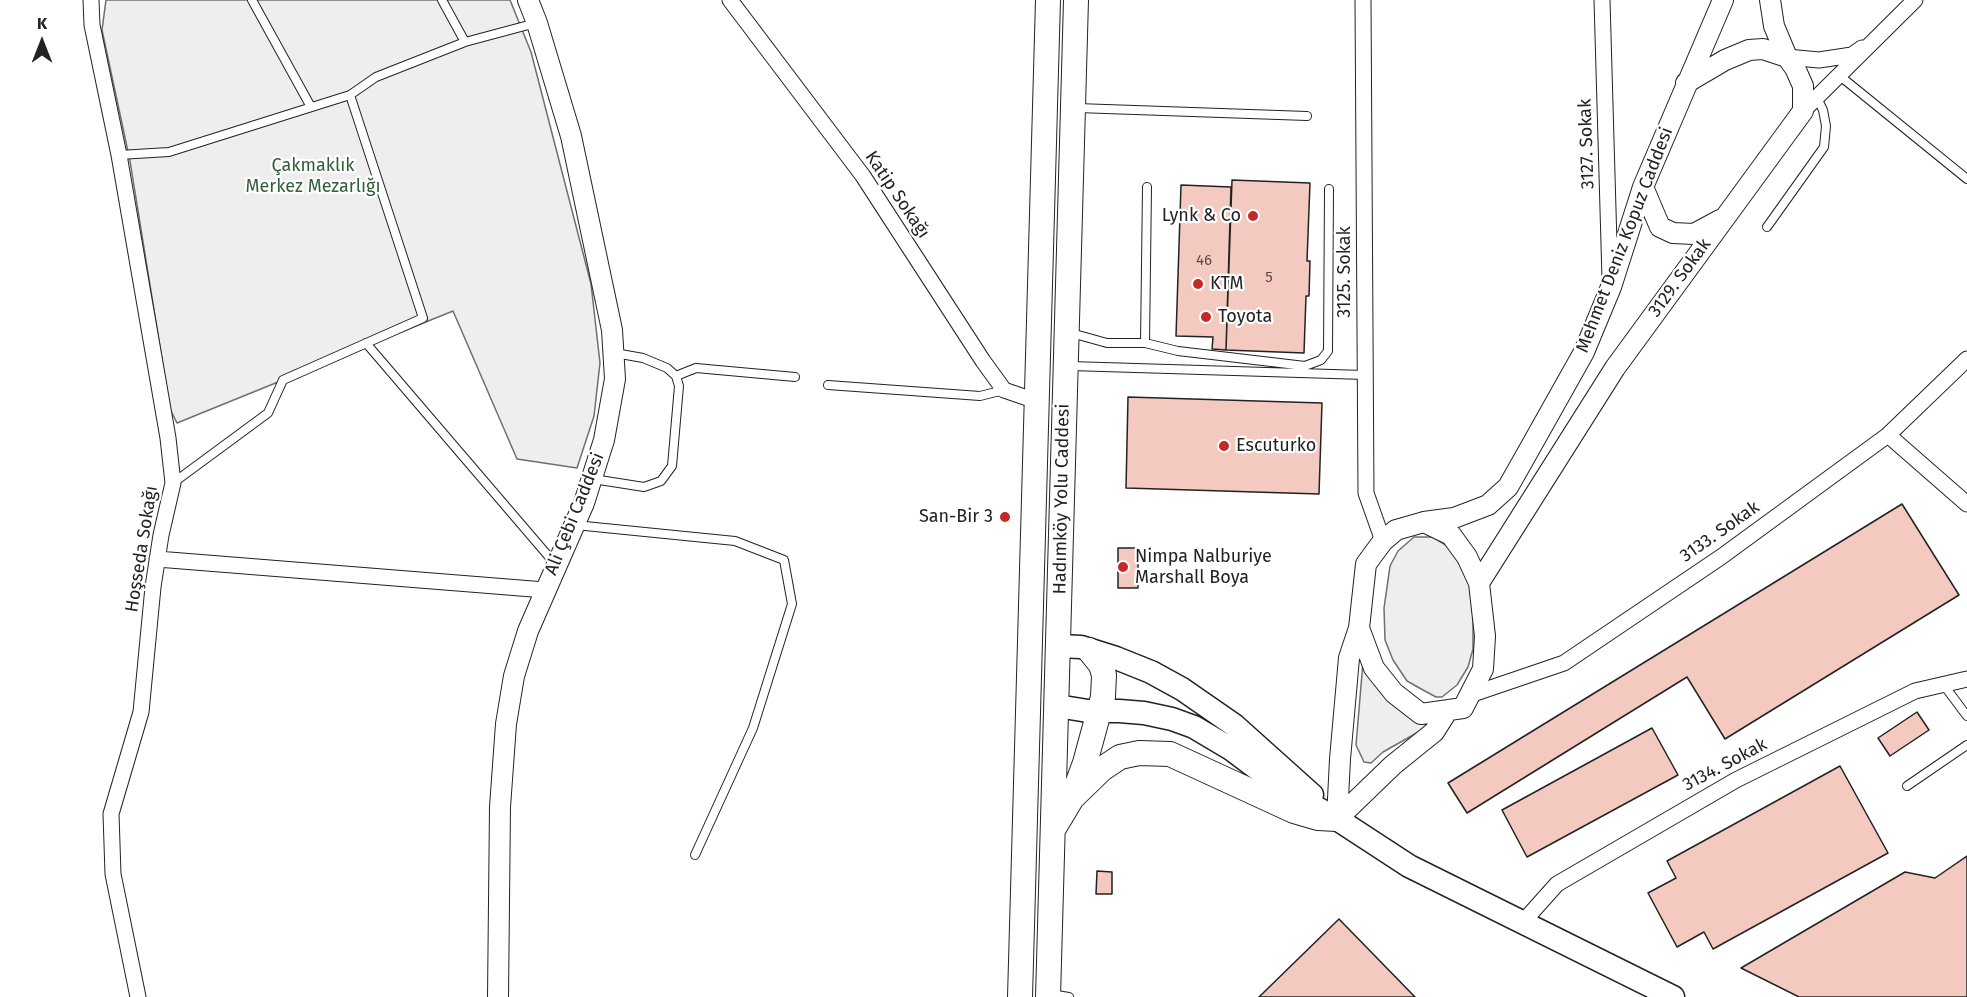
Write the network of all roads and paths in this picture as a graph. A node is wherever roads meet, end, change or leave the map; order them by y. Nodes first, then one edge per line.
1 (91, 0) edge
2 (252, 0) edge
3 (442, 0) edge
4 (528, 0) edge
5 (730, 0) edge
6 (1048, 0) edge
7 (1076, 0) edge
8 (1363, 0) edge
9 (1602, 0) edge
10 (1723, 0) edge
11 (1770, 0) edge
12 (1916, 0) edge
13 (1895, 22) junction
14 (537, 23) junction
15 (465, 42) junction
16 (1787, 57) junction
17 (1840, 76) junction
18 (1686, 83) junction
19 (350, 95) junction
20 (1810, 104) junction
21 (311, 107) junction
22 (1072, 108) junction
23 (1307, 116) dead end
24 (119, 155) junction
25 (1967, 179) edge
26 (1643, 187) junction
27 (1147, 188) dead end
28 (1329, 189) dead end
29 (1725, 217) junction
30 (1767, 227) dead end
31 (1611, 287) junction
32 (1066, 332) junction
33 (1145, 342) junction
34 (366, 343) junction
35 (614, 352) junction
36 (1967, 359) edge
37 (1066, 366) junction
38 (1365, 375) junction
39 (676, 376) junction
40 (795, 377) dead end
41 (828, 385) dead end
42 (1004, 390) junction
43 (1036, 401) junction
44 (1888, 435) junction
45 (591, 479) junction
46 (173, 483) junction
47 (1967, 504) edge
48 (1424, 522) junction
49 (574, 525) junction
50 (1383, 541) junction
51 (157, 559) junction
52 (556, 566) junction
53 (1479, 583) junction
54 (545, 590) junction
55 (1359, 628) junction
56 (1059, 646) junction
57 (1089, 650) junction
58 (1029, 663) junction
59 (1967, 679) edge
60 (1943, 684) junction
61 (1470, 694) junction
62 (1057, 706) junction
63 (1448, 710) junction
64 (1100, 711) junction
65 (1967, 716) edge
66 (1967, 745) edge
67 (1907, 786) dead end
68 (1072, 798) junction
69 (1337, 819) junction
70 (1053, 830) junction
71 (695, 855) dead end
72 (1523, 922) junction
73 (1055, 996) edge
74 (138, 997) edge
75 (498, 997) edge
76 (1020, 997) edge
77 (1673, 997) edge

1 - 24 street, Hoşseda Sokağı
2 - 21 lane
3 - 15 lane
4 - 14 street, Ali Çebi Caddesi
5 - 42 street, Katip Sokağı
6 - 43 main road, Hadımköy Yolu Caddesi
7 - 22 main road, Hadımköy Yolu Caddesi
8 - 38 street, 3125. Sokak
9 - 31 street, 3127. Sokak
10 - 18 street, Mehmet Deniz Kopuz Caddesi
11 - 16 street
12 - 13 street, 3129. Sokak
13 - 16 street
13 - 17 street, 3129. Sokak
14 - 15 lane
14 - 35 street, Ali Çebi Caddesi
15 - 19 lane
16 - 18 street
16 - 20 street
17 - 20 street, 3129. Sokak
17 - 25 lane
18 - 26 street, Mehmet Deniz Kopuz Caddesi
19 - 21 lane
19 - 34 lane
20 - 29 street, 3129. Sokak
20 - 30 lane
21 - 24 lane
22 - 23 lane
22 - 32 main road, Hadımköy Yolu Caddesi
24 - 46 street, Hoşseda Sokağı
26 - 29 street
26 - 31 street, Mehmet Deniz Kopuz Caddesi
27 - 33 lane
28 - 33 lane
29 - 53 street, 3129. Sokak
31 - 48 street, Mehmet Deniz Kopuz Caddesi
32 - 33 lane
32 - 37 main road, Hadımköy Yolu Caddesi
34 - 46 lane
34 - 52 lane
35 - 39 lane
35 - 45 street, Ali Çebi Caddesi
36 - 44 street, 3133. Sokak
37 - 38 lane
37 - 56 main road, Hadımköy Yolu Caddesi
38 - 50 street, 3125. Sokak
39 - 40 lane
39 - 45 lane
41 - 42 lane
42 - 43 street
43 - 58 main road, Hadımköy Yolu Caddesi
44 - 47 street
44 - 61 street, 3133. Sokak
45 - 49 street, Ali Çebi Caddesi
46 - 51 street, Hoşseda Sokağı
48 - 50 street
48 - 53 street
49 - 52 street, Ali Çebi Caddesi
49 - 71 lane
50 - 55 street
51 - 54 street
51 - 74 street, Hoşseda Sokağı
52 - 54 street, Ali Çebi Caddesi
53 - 61 street
54 - 75 street, Ali Çebi Caddesi
55 - 63 street
55 - 69 street
56 - 57 main road
56 - 58 main road
56 - 62 main road, Hadımköy Yolu Caddesi
57 - 64 main road
57 - 69 main road
58 - 62 main road
58 - 76 main road, Hadımköy Yolu Caddesi
59 - 60 street, 3134. Sokak
60 - 65 lane
60 - 72 street, 3134. Sokak
61 - 63 street
62 - 64 main road
62 - 70 main road, Hadımköy Yolu Caddesi
63 - 69 street
64 - 68 main road
64 - 69 main road
66 - 67 lane
68 - 69 main road
68 - 70 main road
69 - 72 main road
70 - 73 main road, Hadımköy Yolu Caddesi
72 - 77 main road

